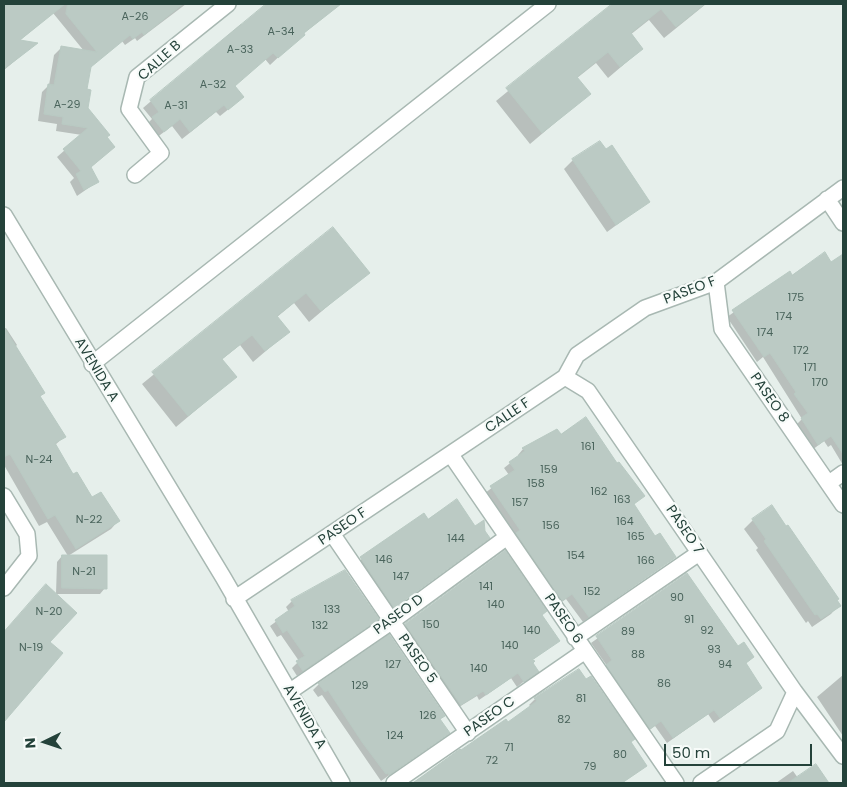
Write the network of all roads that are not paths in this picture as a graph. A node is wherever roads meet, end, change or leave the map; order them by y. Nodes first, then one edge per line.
1 (228, 4) edge
2 (548, 4) edge
3 (135, 175) dead end
4 (843, 188) edge
5 (827, 199) junction
6 (4, 215) edge
7 (843, 223) edge
8 (716, 282) junction
9 (92, 364) junction
10 (565, 377) junction
11 (451, 454) junction
12 (843, 473) edge
13 (828, 483) junction
14 (4, 496) edge
15 (843, 506) edge
16 (333, 535) junction
17 (507, 536) junction
18 (700, 553) junction
19 (4, 588) edge
20 (234, 599) junction
21 (391, 622) junction
22 (576, 638) junction
23 (584, 651) junction
24 (289, 692) junction
25 (795, 692) junction
26 (468, 733) junction
27 (843, 756) edge
28 (342, 783) edge
29 (394, 783) edge
30 (676, 783) edge
31 (702, 783) edge

1 - 3 street, CALLE B
2 - 9 street
4 - 5 street, PASEO F
5 - 7 street
5 - 8 street, PASEO F
6 - 9 street, AVENIDA A
8 - 10 street, PASEO F
8 - 13 street, PASEO 8
9 - 20 street, AVENIDA A
10 - 11 street, CALLE F
10 - 18 street, PASEO 7
11 - 16 street, PASEO F
11 - 17 street, PASEO 6
12 - 13 street
13 - 15 street, PASEO 8
14 - 19 street
16 - 20 street, PASEO F
16 - 21 street, PASEO 5
17 - 21 street, PASEO D
17 - 22 street, PASEO 6
18 - 22 street
18 - 25 street, PASEO 7
20 - 24 street, AVENIDA A
21 - 24 street, PASEO D
21 - 26 street, PASEO 5
22 - 23 street, PASEO 6
23 - 26 street, PASEO C
23 - 30 street, PASEO 6
24 - 28 street, AVENIDA A
25 - 27 street, PASEO 7
25 - 31 street
26 - 29 street, PASEO C

